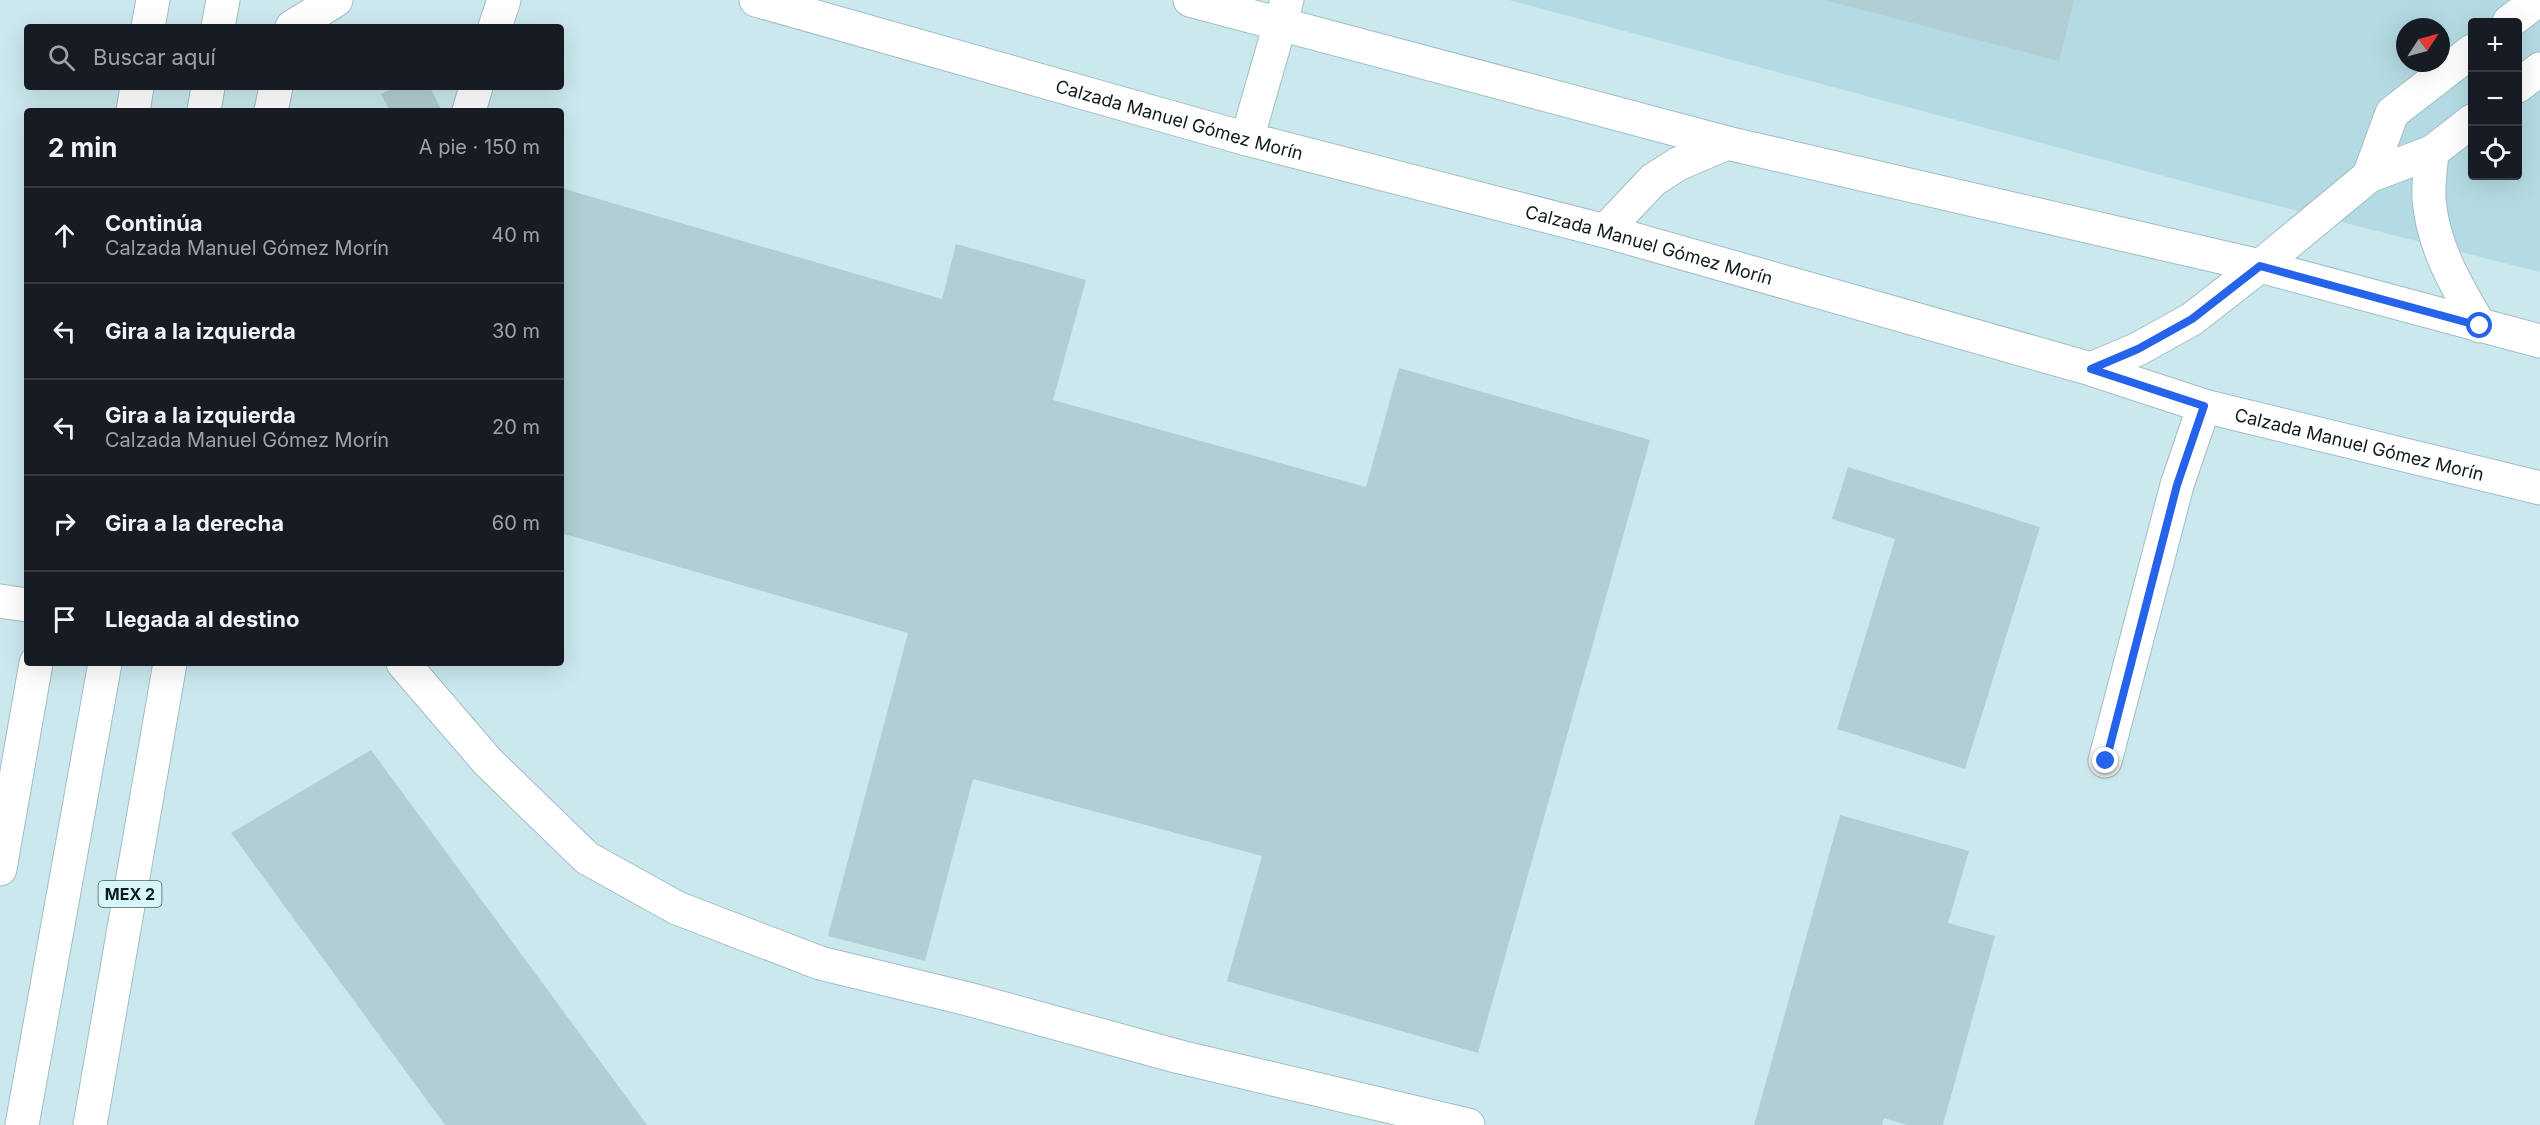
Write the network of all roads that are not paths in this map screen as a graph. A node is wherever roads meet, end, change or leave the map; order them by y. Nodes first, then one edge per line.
1 (153, 0) edge
2 (223, 0) edge
3 (293, 0) edge
4 (336, 0) edge
5 (504, 0) edge
6 (756, 0) edge
7 (1190, 0) edge
8 (2538, 0) edge
9 (1283, 12) edge
10 (2514, 18) edge
11 (149, 24) edge
12 (219, 24) edge
13 (290, 24) edge
14 (295, 24) edge
15 (496, 24) edge
16 (2468, 54) edge
17 (2540, 69) edge
18 (2522, 82) edge
19 (137, 90) edge
20 (208, 90) edge
21 (275, 90) edge
22 (475, 90) edge
23 (134, 108) edge
24 (204, 108) edge
25 (272, 108) edge
26 (470, 108) edge
27 (2468, 124) edge
28 (1247, 139) junction
29 (1727, 143) junction
30 (2432, 152) junction
31 (2369, 176) junction
32 (1605, 231) junction
33 (2260, 266) junction
34 (2480, 326) junction
35 (2540, 341) edge
36 (2091, 369) junction
37 (2204, 406) junction
38 (2540, 488) edge
39 (0, 601) edge
40 (24, 605) edge
41 (35, 666) edge
42 (104, 666) edge
43 (169, 666) edge
44 (406, 666) edge
45 (2106, 761) dead end
46 (0, 868) edge
47 (22, 1125) edge
48 (90, 1125) edge
49 (1468, 1125) edge

1 - 11 main road
2 - 12 main road
3 - 13 main road
4 - 14 main road
5 - 15 main road
6 - 28 main road, Calzada Manuel Gómez Morín
7 - 9 main road
8 - 10 main road
9 - 28 main road
9 - 29 main road
16 - 31 main road
17 - 18 main road
19 - 23 main road
20 - 24 main road
21 - 25 main road
22 - 26 main road
27 - 30 main road
28 - 32 main road, Calzada Manuel Gómez Morín
29 - 32 main road
29 - 33 main road
30 - 31 main road
30 - 34 main road
31 - 33 main road
32 - 36 main road, Calzada Manuel Gómez Morín
33 - 34 main road
33 - 36 main road
34 - 35 main road
36 - 37 main road, Calzada Manuel Gómez Morín
37 - 38 main road, Calzada Manuel Gómez Morín
37 - 45 main road
39 - 40 main road
41 - 46 main road
42 - 47 main road
43 - 48 main road, MEX 2
44 - 49 main road

